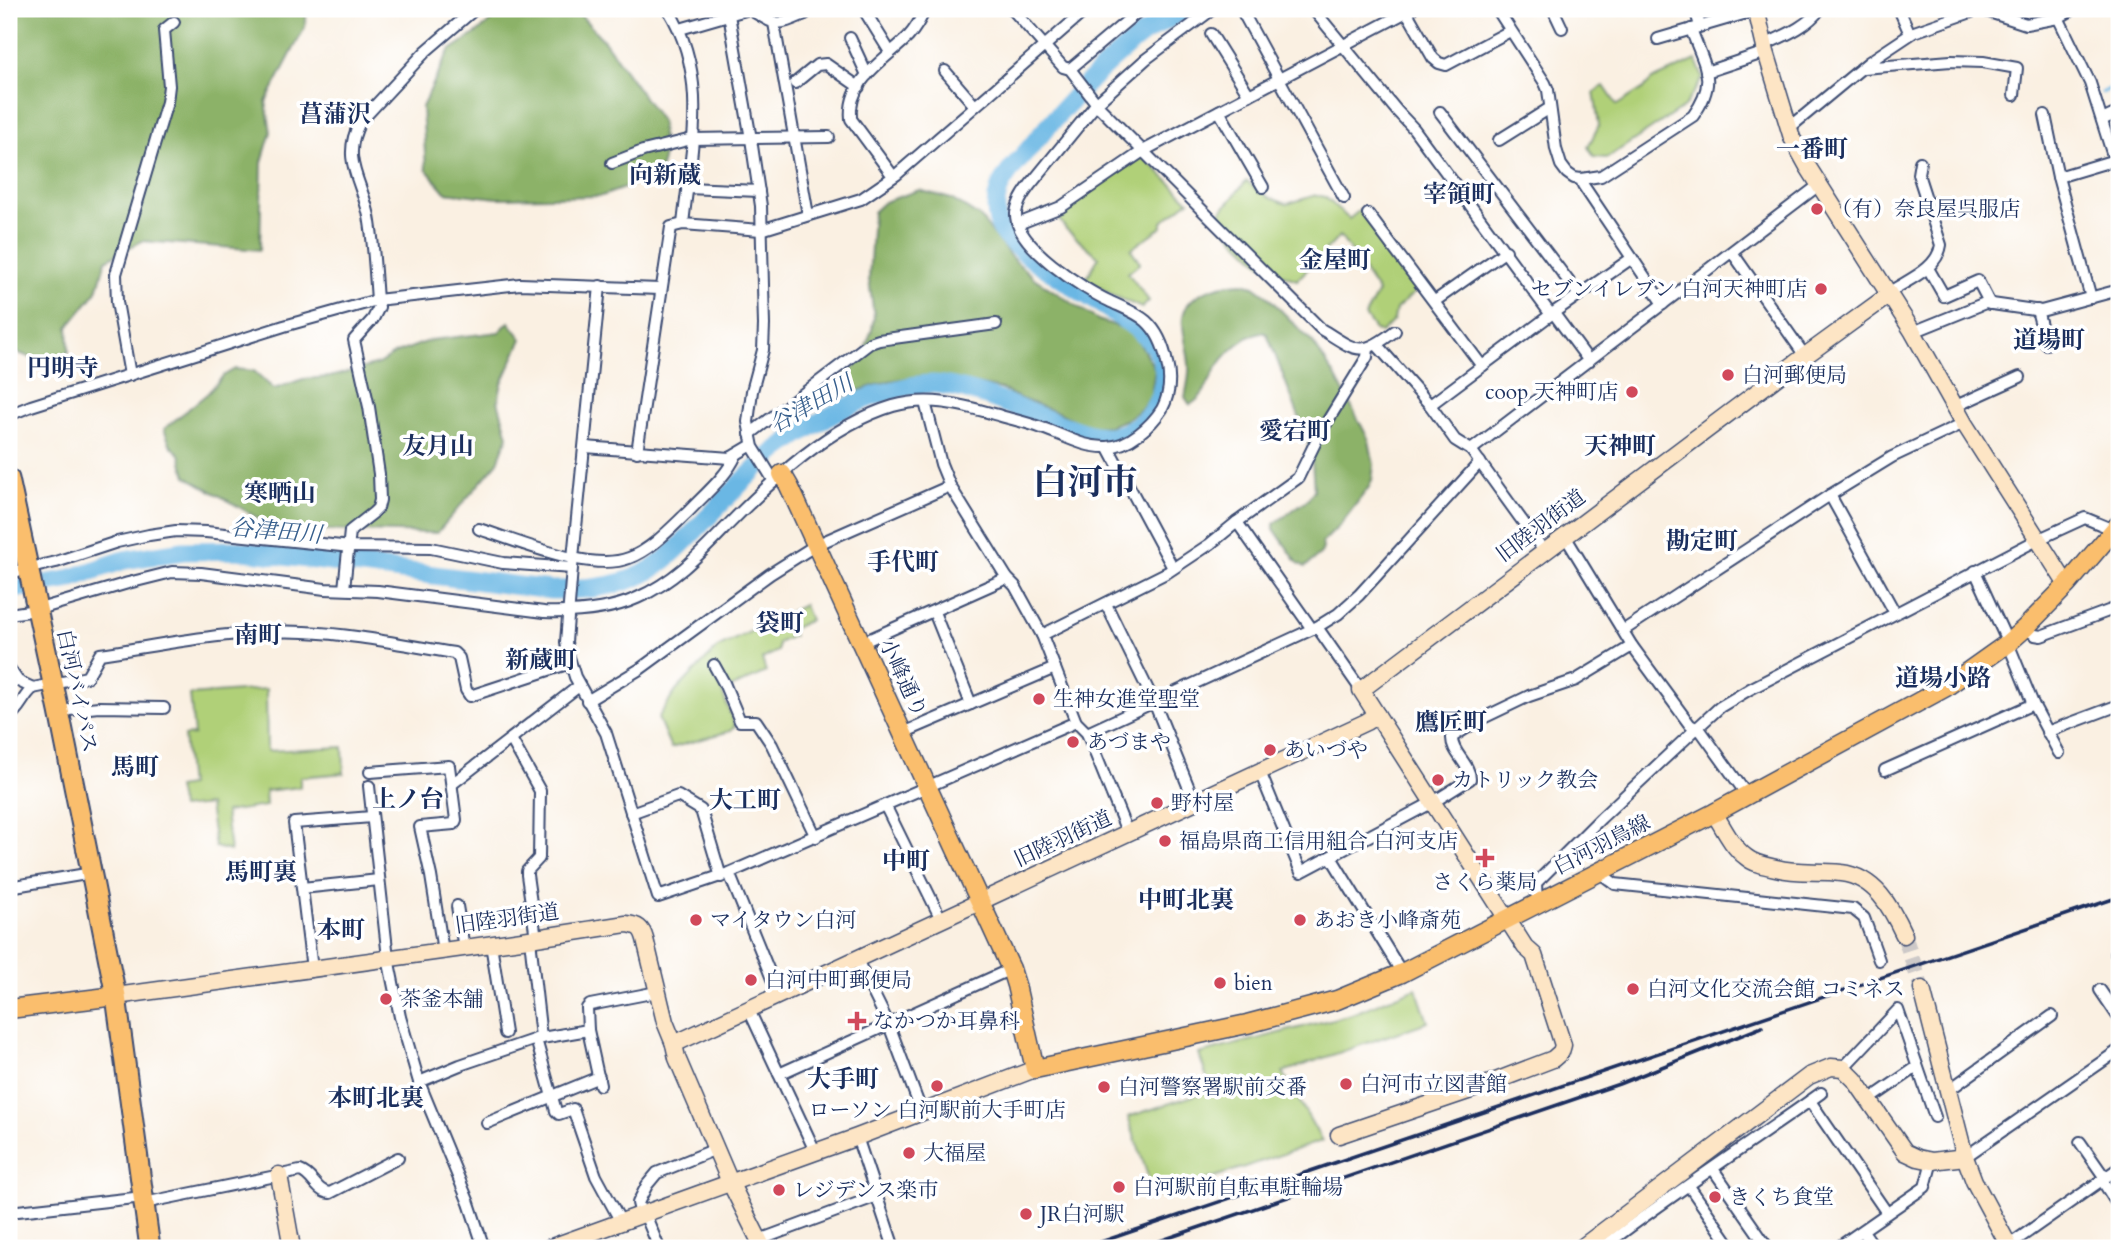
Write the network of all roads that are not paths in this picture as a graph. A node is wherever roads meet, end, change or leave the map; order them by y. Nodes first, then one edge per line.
1 (475, 9) edge
2 (668, 9) edge
3 (749, 9) edge
4 (925, 9) edge
5 (1012, 9) edge
6 (1141, 9) edge
7 (1213, 9) edge
8 (1241, 9) edge
9 (1313, 9) edge
10 (1497, 9) edge
11 (1553, 9) edge
12 (1695, 9) edge
13 (1756, 9) edge
14 (1820, 9) edge
15 (1899, 9) edge
16 (2074, 9) edge
17 (864, 10) edge
18 (1408, 10) edge
19 (1080, 11) edge
20 (2056, 13) edge
21 (805, 14) dead end
22 (729, 15) junction
23 (174, 22) dead end
24 (774, 23) junction
25 (1562, 28) dead end
26 (1696, 28) junction
27 (680, 29) junction
28 (1510, 31) junction
29 (1211, 34) dead end
30 (1910, 34) junction
31 (850, 38) dead end
32 (1658, 39) dead end
33 (1045, 45) junction
34 (1343, 46) junction
35 (1765, 49) junction
36 (890, 52) junction
37 (1862, 68) junction
38 (945, 71) dead end
39 (1072, 72) junction
40 (1706, 72) junction
41 (867, 75) junction
42 (1280, 79) junction
43 (795, 83) dead end
44 (859, 87) junction
45 (1249, 95) junction
46 (2014, 95) dead end
47 (1095, 101) junction
48 (975, 106) junction
49 (1550, 108) junction
50 (1219, 111) junction
51 (1440, 112) dead end
52 (2119, 113) edge
53 (2045, 115) dead end
54 (2102, 120) junction
55 (1788, 129) junction
56 (829, 137) dead end
57 (794, 138) junction
58 (692, 139) junction
59 (751, 139) junction
60 (1499, 140) dead end
61 (1143, 151) junction
62 (2115, 160) junction
63 (1920, 162) dead end
64 (612, 163) dead end
65 (2119, 175) edge
66 (893, 176) junction
67 (2058, 177) junction
68 (1581, 179) junction
69 (1819, 185) junction
70 (1263, 187) dead end
71 (687, 188) junction
72 (759, 191) junction
73 (1344, 198) dead end
74 (1368, 214) dead end
75 (808, 215) junction
76 (683, 224) junction
77 (1018, 225) junction
78 (761, 230) junction
79 (1506, 251) junction
80 (1732, 252) junction
81 (1632, 258) junction
82 (1928, 268) junction
83 (600, 286) junction
84 (660, 289) junction
85 (2119, 290) edge
86 (1889, 294) junction
87 (1579, 295) junction
88 (2091, 298) junction
89 (377, 300) junction
90 (1435, 301) junction
91 (1663, 304) junction
92 (1990, 304) junction
93 (2037, 310) junction
94 (1553, 313) junction
95 (996, 324) dead end
96 (1395, 331) dead end
97 (1913, 332) junction
98 (2046, 344) dead end
99 (1373, 347) junction
100 (1805, 356) junction
101 (1589, 361) junction
102 (1482, 366) junction
103 (130, 375) junction
104 (2020, 377) dead end
105 (925, 402) junction
106 (1430, 405) junction
107 (1956, 406) junction
108 (9, 415) edge
109 (1964, 423) junction
110 (752, 442) junction
111 (585, 447) junction
112 (1108, 447) junction
113 (1471, 450) junction
114 (637, 452) junction
115 (736, 455) junction
116 (1480, 462) junction
117 (775, 477) junction
118 (9, 479) edge
119 (950, 486) junction
120 (1829, 495) junction
121 (1237, 522) junction
122 (2117, 527) edge
123 (479, 529) dead end
124 (1565, 536) junction
125 (2037, 540) junction
126 (816, 545) junction
127 (347, 550) junction
128 (1544, 551) junction
129 (572, 567) junction
130 (1173, 568) junction
131 (22, 571) edge
132 (1975, 571) junction
133 (1007, 578) junction
134 (2067, 585) junction
135 (344, 589) junction
136 (1106, 604) junction
137 (36, 607) junction
138 (2119, 607) edge
139 (568, 610) junction
140 (934, 612) junction
141 (1895, 613) junction
142 (9, 614) edge
143 (1315, 628) junction
144 (2025, 628) junction
145 (1623, 631) junction
146 (1042, 635) junction
147 (861, 643) junction
148 (2008, 643) junction
149 (1632, 646) junction
150 (570, 663) junction
151 (714, 665) dead end
152 (9, 668) edge
153 (1055, 668) junction
154 (42, 686) junction
155 (579, 686) junction
156 (1361, 691) junction
157 (587, 701) junction
158 (1154, 702) junction
159 (971, 704) junction
160 (2033, 704) junction
161 (2119, 705) edge
162 (164, 708) dead end
163 (59, 711) junction
164 (1377, 715) junction
165 (9, 716) edge
166 (1076, 722) junction
167 (1697, 728) junction
168 (2047, 732) junction
169 (903, 733) junction
170 (1087, 733) junction
171 (511, 739) junction
172 (2059, 753) dead end
173 (1885, 770) dead end
174 (370, 772) dead end
175 (1260, 772) junction
176 (452, 784) junction
177 (369, 786) dead end
178 (929, 786) junction
179 (1747, 794) junction
180 (1432, 802) junction
181 (1195, 803) junction
182 (885, 805) junction
183 (631, 813) junction
184 (1714, 813) junction
185 (372, 817) junction
186 (1128, 834) junction
187 (816, 837) junction
188 (1331, 857) junction
189 (1600, 872) junction
190 (92, 873) junction
191 (725, 875) junction
192 (379, 880) junction
193 (9, 887) edge
194 (302, 888) junction
195 (981, 901) junction
196 (1537, 904) junction
197 (457, 906) dead end
198 (941, 919) junction
199 (1507, 920) junction
200 (1904, 934) tunnel mouth
201 (533, 939) junction
202 (491, 944) junction
203 (464, 948) junction
204 (443, 951) junction
205 (388, 958) junction
206 (858, 960) junction
207 (1879, 960) dead end
208 (312, 969) junction
209 (1011, 969) junction
210 (1402, 973) junction
211 (1922, 989) tunnel mouth
212 (2100, 990) dead end
213 (657, 992) junction
214 (116, 996) junction
215 (779, 996) junction
216 (9, 1009) edge
217 (750, 1010) junction
218 (2052, 1017) dead end
219 (2119, 1018) edge
220 (889, 1025) junction
221 (588, 1030) junction
222 (505, 1033) dead end
223 (538, 1038) junction
224 (674, 1044) junction
225 (2119, 1050) edge
226 (1917, 1067) junction
227 (1843, 1068) junction
228 (1035, 1069) junction
229 (779, 1074) junction
230 (419, 1082) junction
231 (1949, 1090) junction
232 (1821, 1093) dead end
233 (551, 1097) junction
234 (1869, 1100) junction
235 (1810, 1101) junction
236 (922, 1113) junction
237 (1935, 1117) dead end
238 (487, 1123) dead end
239 (1735, 1130) junction
240 (1339, 1135) dead end
241 (858, 1137) junction
242 (2080, 1142) dead end
243 (1747, 1146) junction
244 (716, 1149) junction
245 (815, 1151) junction
246 (1965, 1157) junction
247 (398, 1158) dead end
248 (1932, 1161) junction
249 (2119, 1168) edge
250 (1713, 1169) junction
251 (279, 1175) junction
252 (2103, 1179) junction
253 (730, 1182) junction
254 (1689, 1186) junction
255 (877, 1196) junction
256 (144, 1200) junction
257 (2119, 1207) edge
258 (9, 1212) edge
259 (1887, 1213) junction
260 (643, 1214) junction
261 (621, 1222) junction
262 (1863, 1231) junction
263 (588, 1242) edge
264 (761, 1244) edge
265 (2008, 1247) edge
266 (150, 1248) edge
267 (292, 1248) edge
268 (484, 1248) edge
269 (549, 1248) edge
270 (659, 1248) edge
271 (894, 1248) edge
272 (1581, 1248) edge
273 (1602, 1248) edge
274 (1732, 1248) edge
275 (1768, 1248) edge
276 (1837, 1248) edge
277 (1875, 1248) edge

1 - 89 street
2 - 27 street
3 - 22 street
3 - 24 street
4 - 36 street
5 - 33 street
6 - 39 street
7 - 47 street
8 - 42 street
9 - 34 street
10 - 28 street
11 - 25 street
12 - 26 street
13 - 26 street
13 - 35 street
14 - 35 street
15 - 30 street
16 - 20 street
17 - 36 street
18 - 28 street
18 - 34 street
19 - 33 street
20 - 30 street
20 - 54 street
21 - 24 street
22 - 27 street
22 - 59 street
23 - 103 street
24 - 57 street
26 - 32 street
26 - 40 street
27 - 58 street
28 - 49 street
29 - 45 street
30 - 37 street
31 - 41 street
33 - 39 street
33 - 48 street
34 - 42 street
34 - 79 street
35 - 40 street
35 - 55 street
36 - 41 street
37 - 46 street
37 - 55 street
38 - 48 street
39 - 47 street
40 - 68 street
41 - 44 street
42 - 45 street
42 - 73 street
43 - 44 street
44 - 66 street
45 - 50 street
47 - 61 street
47 - 77 street
48 - 66 street
49 - 60 street
49 - 68 street
50 - 61 street
50 - 70 street
51 - 87 street
52 - 54 street
53 - 67 street
54 - 62 street
55 - 69 street
56 - 57 street
57 - 59 street
57 - 75 street
58 - 59 street
58 - 64 street
58 - 71 street
59 - 72 street
61 - 77 street
61 - 99 street
62 - 65 street
62 - 67 street
63 - 82 street
66 - 75 street
67 - 88 street
68 - 81 street
69 - 80 street
69 - 86 street
71 - 72 street
71 - 76 street
72 - 78 street
74 - 90 street
75 - 78 street
76 - 78 street
76 - 84 street
77 - 112 street
78 - 110 street
79 - 90 street
79 - 94 street
80 - 91 street
80 - 100 street
81 - 87 street
81 - 91 street
82 - 86 street
82 - 92 street
83 - 84 street
83 - 89 street
83 - 111 street
84 - 114 street
85 - 88 street
86 - 97 street
86 - 100 street, 旧陸羽街道
87 - 94 street
88 - 93 street
89 - 103 street
89 - 127 street
90 - 102 street
91 - 101 street
92 - 93 street
92 - 97 street
93 - 98 street
94 - 101 street
94 - 102 street
95 - 110 street
96 - 99 street
97 - 107 street
99 - 106 street
99 - 121 street
100 - 124 street, 旧陸羽街道
101 - 113 street
102 - 106 street
103 - 108 street
104 - 107 street
105 - 112 street
105 - 117 street
105 - 119 street
106 - 113 street
107 - 109 street
109 - 120 street
109 - 125 street
110 - 115 street
110 - 117 street
111 - 114 street
111 - 129 street
112 - 130 street
113 - 116 street
114 - 115 street
115 - 129 street
116 - 128 street
116 - 143 street
117 - 126 main road, 小峰通り
117 - 139 street
118 - 131 highway, 白河バイパス
119 - 126 street
119 - 133 street
120 - 141 street
120 - 145 street
121 - 130 street
121 - 143 street
122 - 125 street
122 - 134 main road, 白河羽鳥線
123 - 129 street
124 - 128 street, 旧陸羽街道
124 - 145 street
125 - 132 street
125 - 134 street
126 - 147 main road, 小峰通り
126 - 157 street
127 - 129 street
127 - 131 street
127 - 135 street
128 - 156 street, 旧陸羽街道
129 - 139 street
130 - 136 street
131 - 137 highway, 白河バイパス
132 - 141 street
132 - 148 street
133 - 140 street
133 - 146 street
134 - 144 main road, 白河羽鳥線
135 - 137 street
135 - 139 street
136 - 146 street
136 - 158 street
137 - 142 street
137 - 154 highway, 白河バイパス
138 - 144 street
139 - 150 street
140 - 147 street
140 - 159 street
141 - 167 street
143 - 156 street
143 - 158 street
144 - 148 main road, 白河羽鳥線
145 - 149 street
146 - 153 street
147 - 169 main road, 小峰通り
148 - 160 street
148 - 179 main road, 白河羽鳥線
149 - 167 street
149 - 180 street
150 - 154 street
150 - 155 street
151 - 187 street
152 - 154 street
153 - 159 street
153 - 166 street
154 - 163 highway, 白河バイパス
154 - 165 street
155 - 157 street
155 - 171 street
156 - 164 street
157 - 183 street
158 - 170 street
158 - 181 street
159 - 169 street
160 - 168 street
160 - 173 street
161 - 168 street
162 - 163 street
163 - 190 highway, 白河バイパス
164 - 175 street, 旧陸羽街道
164 - 180 street
166 - 170 street
166 - 178 street
167 - 179 street
167 - 196 street
168 - 172 street
169 - 178 main road, 小峰通り
170 - 186 street
171 - 176 street
171 - 201 street
174 - 176 street
175 - 181 street, 旧陸羽街道
175 - 188 street
176 - 204 street
177 - 185 street
178 - 182 street
178 - 195 main road, 小峰通り
179 - 184 main road, 白河羽鳥線
180 - 188 street
180 - 199 street
181 - 186 street, 旧陸羽街道
182 - 187 street
182 - 198 street
183 - 191 street
183 - 191 street
184 - 189 main road, 白河羽鳥線
184 - 200 street
185 - 192 street
185 - 194 street
186 - 195 street, 旧陸羽街道
187 - 191 street
188 - 210 street
189 - 196 main road, 白河羽鳥線
189 - 207 street
190 - 193 street
190 - 214 highway, 白河バイパス
191 - 215 street
192 - 194 street
192 - 205 street
194 - 208 street
195 - 198 street, 旧陸羽街道
195 - 209 main road, 小峰通り
196 - 199 main road, 白河羽鳥線
197 - 203 street
198 - 206 street, 旧陸羽街道
199 - 210 main road, 白河羽鳥線
199 - 240 street
201 - 202 street, 旧陸羽街道
201 - 213 street, 旧陸羽街道
201 - 223 street
202 - 203 street, 旧陸羽街道
202 - 222 street
203 - 204 street, 旧陸羽街道
204 - 205 street, 旧陸羽街道
205 - 208 street, 旧陸羽街道
205 - 230 street
206 - 215 street, 旧陸羽街道
206 - 220 street
208 - 214 street, 旧陸羽街道
209 - 220 street
209 - 228 main road, 小峰通り
210 - 228 main road, 白河羽鳥線
211 - 231 street
212 - 219 street
213 - 221 street
213 - 224 street, 旧陸羽街道
214 - 216 main road
214 - 256 highway
215 - 217 street, 旧陸羽街道
217 - 224 street, 旧陸羽街道
217 - 229 street
218 - 231 street
220 - 229 street
220 - 236 street
221 - 223 street
221 - 233 street
223 - 230 street
223 - 233 street
224 - 244 street
225 - 246 street
226 - 227 street
226 - 234 street
226 - 237 street
227 - 234 street
227 - 239 street
228 - 236 street
229 - 245 street
230 - 268 street
231 - 246 street
232 - 235 street
233 - 238 street
233 - 261 street
234 - 248 street
235 - 243 street
235 - 259 street
236 - 241 street
239 - 243 street
239 - 272 street
241 - 245 street
241 - 255 street
242 - 252 street
243 - 250 street
244 - 253 street
244 - 260 street
245 - 253 street
246 - 248 street
246 - 265 street
247 - 251 street
248 - 259 street
249 - 252 street
250 - 254 street
250 - 275 street
251 - 256 street
251 - 267 street
252 - 257 street
252 - 265 street
253 - 260 street
253 - 264 street
254 - 273 street
254 - 274 street
255 - 264 street
255 - 271 street
256 - 258 street
256 - 266 highway
259 - 262 street
260 - 261 street
260 - 270 street
261 - 263 street
262 - 276 street
262 - 277 street
263 - 269 street

